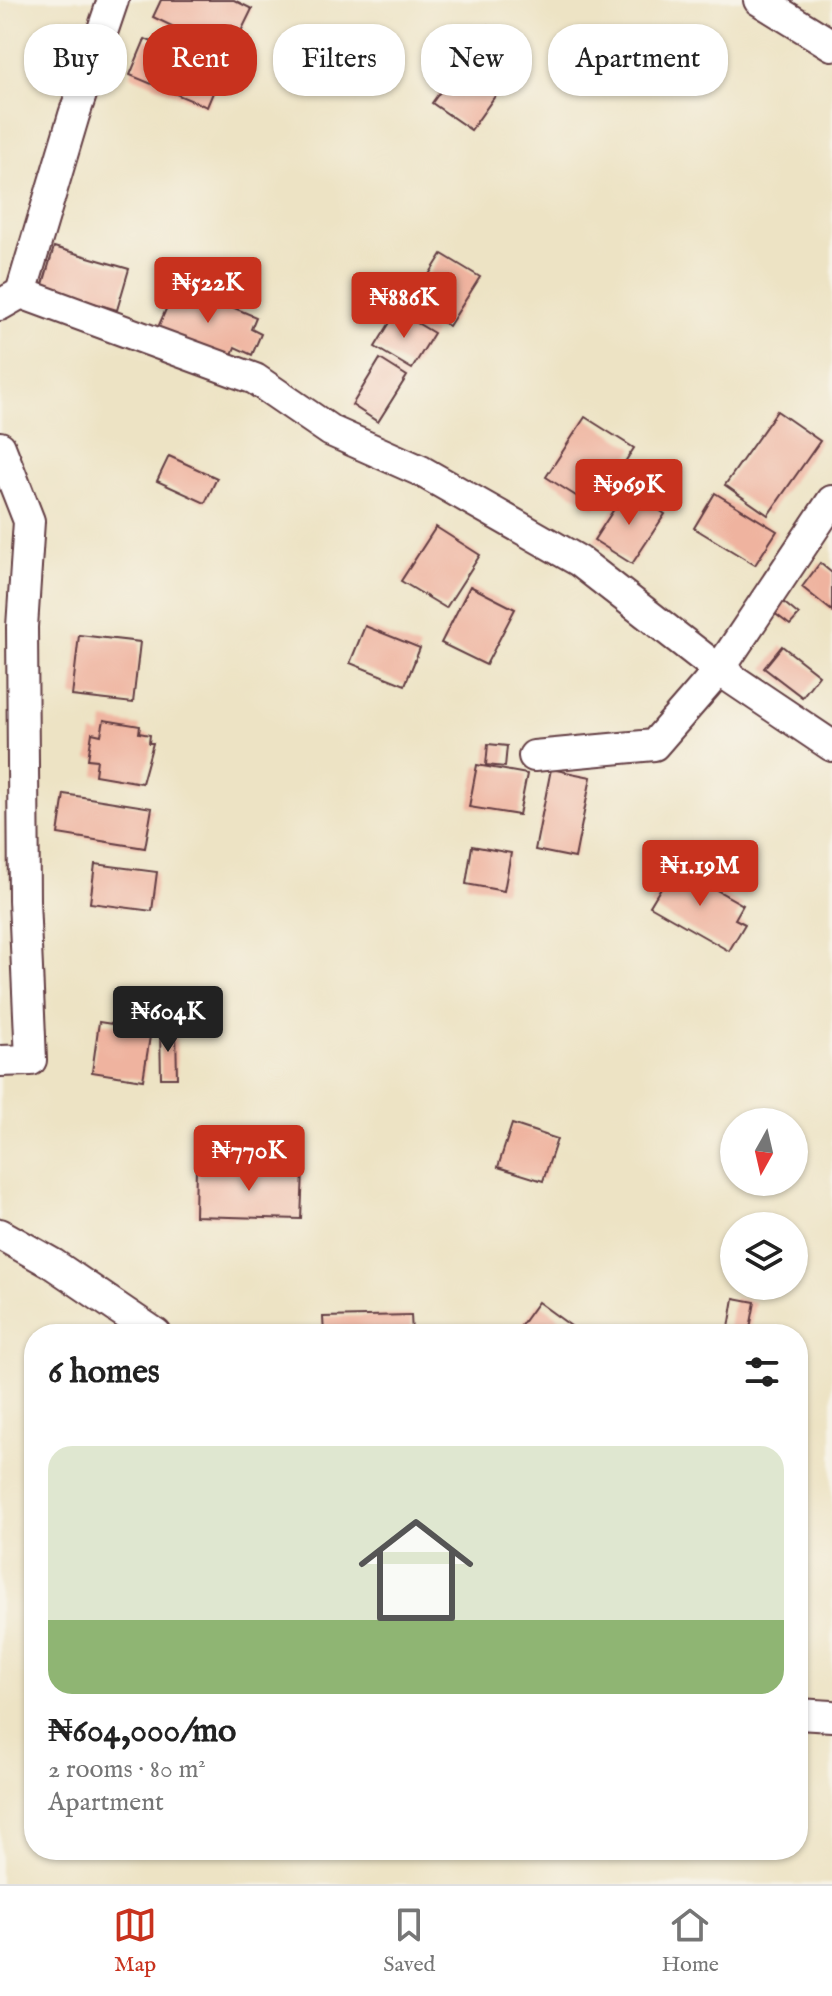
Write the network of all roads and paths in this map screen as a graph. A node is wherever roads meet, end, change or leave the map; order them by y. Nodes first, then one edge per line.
1 (113, 0) edge
2 (759, 0) edge
3 (832, 45) edge
4 (11, 299) edge
5 (0, 447) edge
6 (832, 501) edge
7 (719, 670) junction
8 (832, 746) edge
9 (534, 756) dead end
10 (0, 1061) edge
11 (0, 1234) edge
12 (141, 1324) edge
13 (808, 1715) edge
14 (832, 1716) edge

1 - 4 street
2 - 3 street
4 - 7 street
5 - 10 street
6 - 7 street
7 - 8 street
7 - 9 street
11 - 12 street
13 - 14 street

